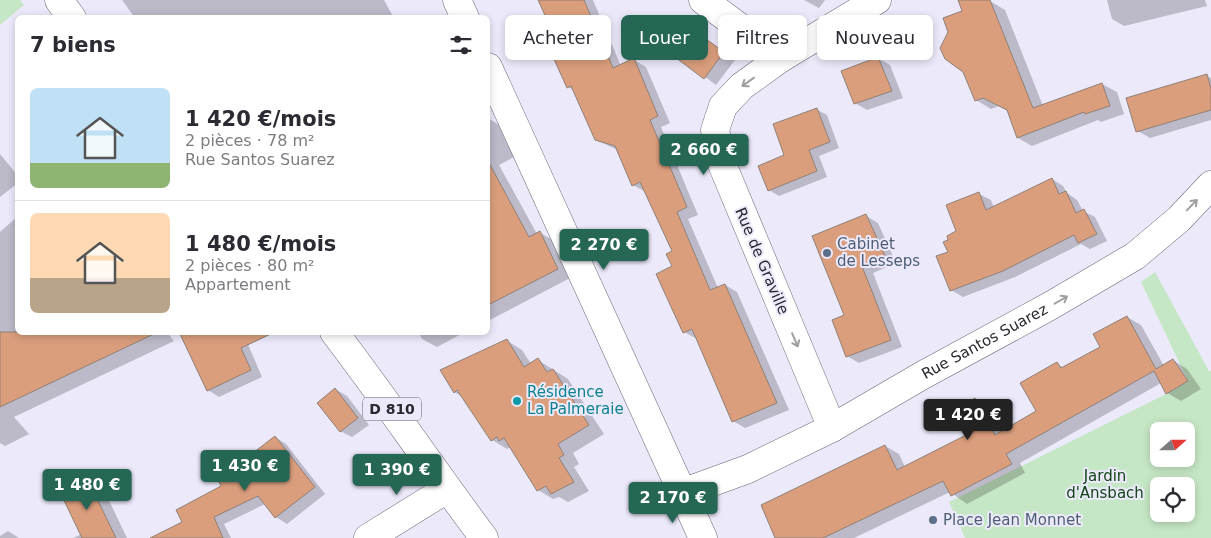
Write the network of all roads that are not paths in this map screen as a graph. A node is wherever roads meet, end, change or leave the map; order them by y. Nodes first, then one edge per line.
1 (59, 0) edge
2 (458, 0) edge
3 (703, 0) edge
4 (877, 0) edge
5 (70, 15) edge
6 (464, 15) edge
7 (723, 15) edge
8 (807, 42) edge
9 (778, 60) edge
10 (490, 71) edge
11 (1211, 185) edge
12 (336, 335) edge
13 (832, 428) junction
14 (447, 489) junction
15 (682, 493) junction
16 (368, 538) edge
17 (484, 538) edge
18 (702, 538) edge

1 - 5 street
2 - 6 street
3 - 7 street
4 - 8 street, Rue de Graville
9 -> 13 street, Rue de Graville
10 - 15 street
13 -> 11 street, Rue Santos Suarez
12 - 14 street, D 810
13 - 15 street, Rue Santos Suarez
14 - 16 street
14 - 17 street, D 810
15 - 18 street

